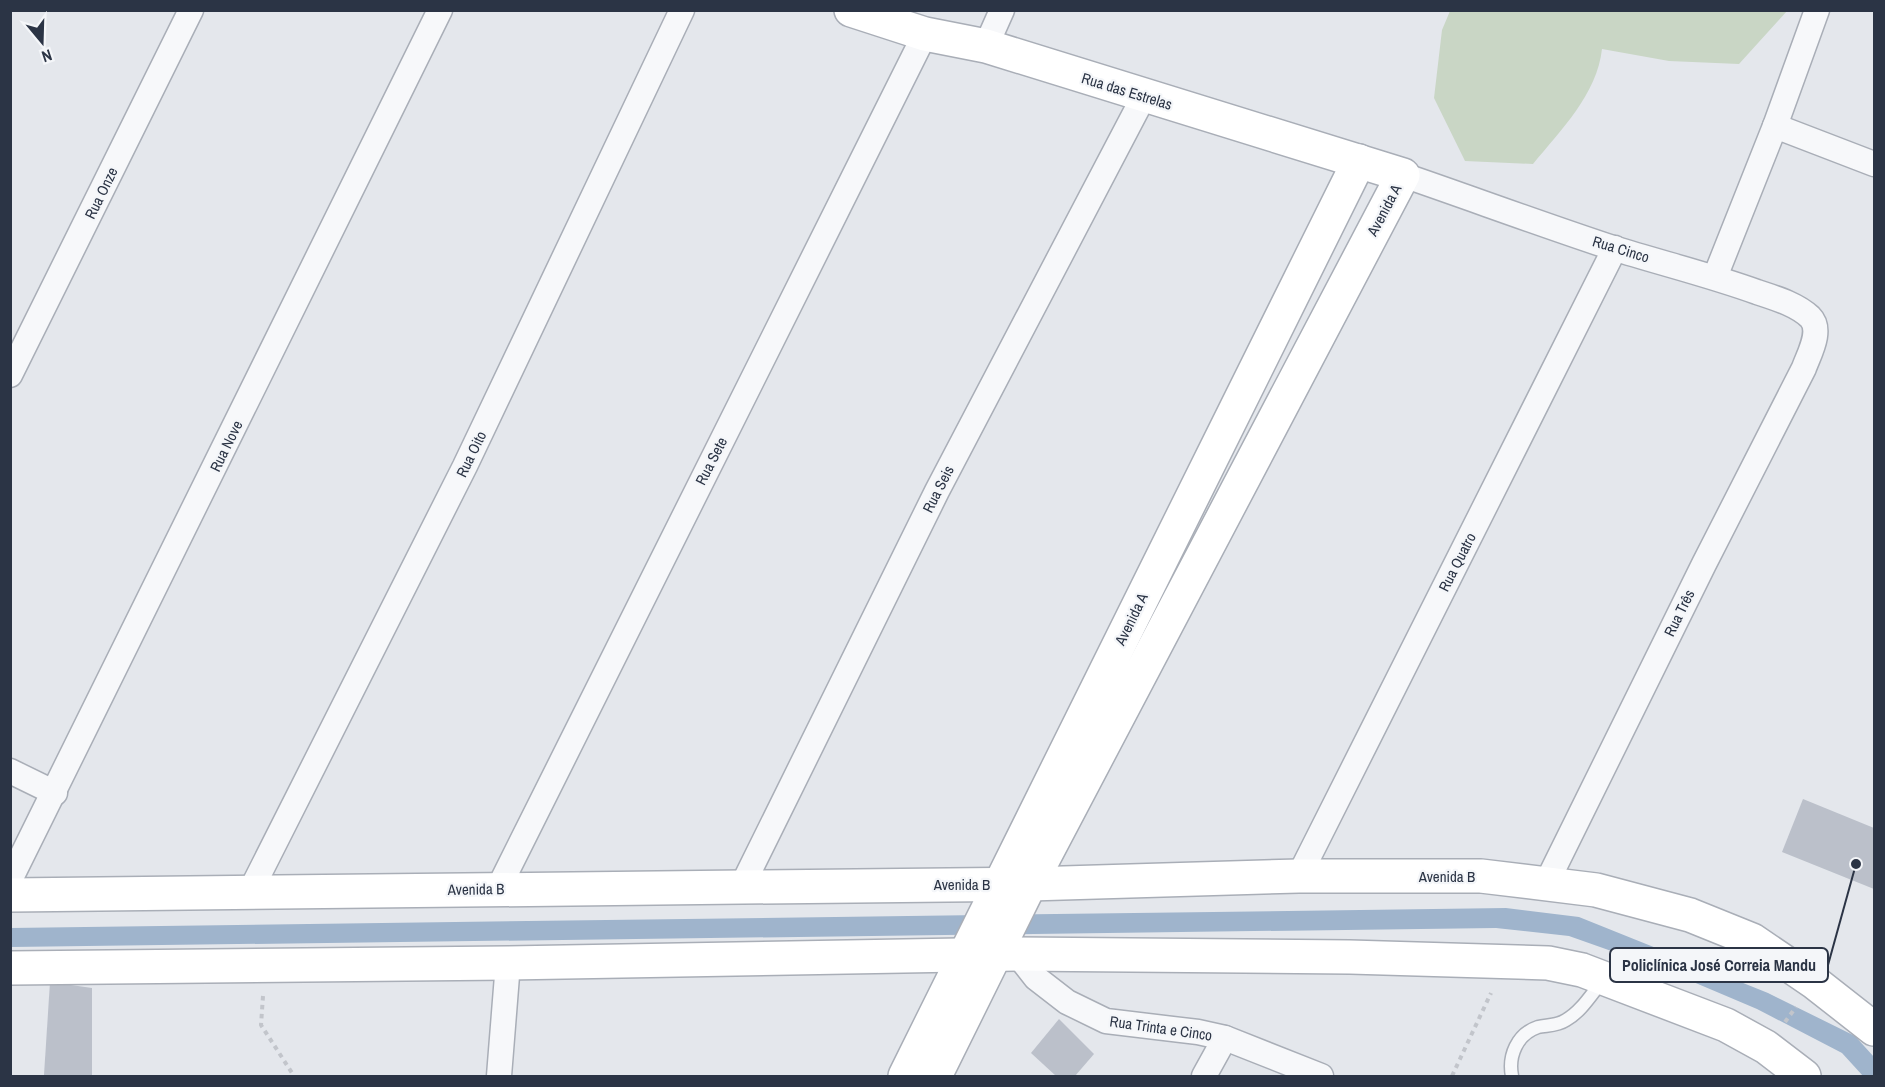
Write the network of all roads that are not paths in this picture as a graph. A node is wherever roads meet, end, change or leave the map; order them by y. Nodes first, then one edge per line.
1 (191, 10) edge
2 (441, 10) edge
3 (682, 10) edge
4 (851, 10) edge
5 (1002, 10) edge
6 (1817, 10) edge
7 (925, 34) junction
8 (986, 46) junction
9 (1144, 96) junction
10 (1775, 126) junction
11 (1359, 161) junction
12 (1875, 164) edge
13 (1403, 175) junction
14 (1615, 248) junction
15 (1715, 277) junction
16 (1814, 344) joint
17 (10, 375) edge
18 (10, 771) edge
19 (56, 793) junction
20 (1299, 876) junction
21 (10, 880) edge
22 (1546, 884) junction
23 (742, 886) junction
24 (1013, 888) junction
25 (498, 889) junction
26 (250, 892) junction
27 (10, 895) edge
28 (989, 953) junction
29 (508, 963) junction
30 (10, 968) edge
31 (1605, 978) junction
32 (1875, 1029) edge
33 (1225, 1038) junction
34 (500, 1077) edge
35 (905, 1077) edge
36 (935, 1077) edge
37 (1204, 1077) edge
38 (1321, 1077) edge
39 (1512, 1077) edge
40 (1804, 1077) edge

1 - 17 street, Rua Onze
2 - 19 street, Rua Nove
3 - 26 street, Rua Oito
4 - 7 main road, Rua das Estrelas
5 - 8 street
6 - 10 street
7 - 8 main road, Rua das Estrelas
7 - 25 street, Rua Sete
8 - 9 main road, Rua das Estrelas
9 - 11 main road, Rua das Estrelas
9 - 23 street, Rua Seis
10 - 12 street
10 - 15 street
11 - 13 main road, Rua das Estrelas
11 - 24 main road, Avenida A
13 - 14 street, Rua Cinco
13 - 24 main road, Avenida A
14 - 15 street, Rua Cinco
14 - 20 street, Rua Quatro
15 - 16 street, Rua Cinco
16 - 22 street, Rua Três
18 - 19 street
19 - 21 street, Rua Nove
20 - 22 main road, Avenida B
20 - 24 main road, Avenida B
22 - 32 main road, Avenida B
23 - 24 main road, Avenida B
23 - 25 main road, Avenida B
24 - 28 main road, Avenida A
25 - 26 main road, Avenida B
26 - 27 main road, Avenida B
28 - 29 main road
28 - 31 main road
28 - 33 street, Rua Trinta e Cinco
28 - 35 main road, Avenida A
28 - 36 main road, Avenida A
29 - 30 main road
29 - 34 street
31 - 39 lane
31 - 40 main road
33 - 37 street
33 - 38 street, Rua Trinta e Cinco

